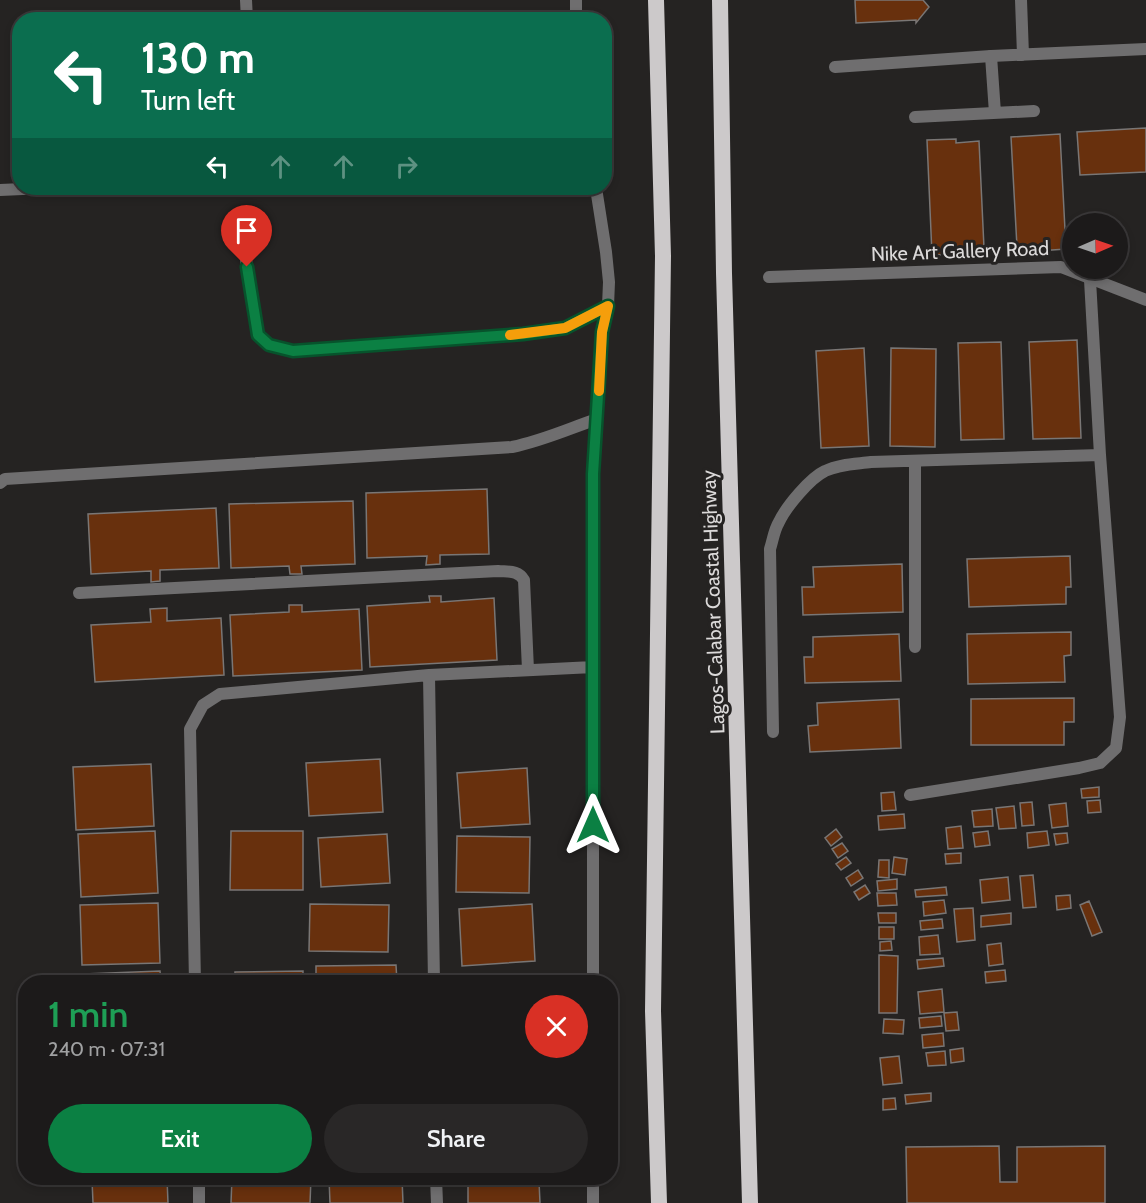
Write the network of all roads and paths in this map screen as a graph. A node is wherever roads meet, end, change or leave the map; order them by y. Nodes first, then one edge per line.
1 (656, 0) edge
2 (720, 0) edge
3 (1021, 0) edge
4 (1146, 50) edge
5 (1023, 55) junction
6 (991, 56) junction
7 (835, 67) dead end
8 (1034, 111) dead end
9 (995, 113) junction
10 (915, 117) dead end
11 (597, 195) edge
12 (240, 222) dead end
13 (769, 277) dead end
14 (1090, 280) junction
15 (1146, 300) edge
16 (608, 306) junction
17 (597, 419) junction
18 (1100, 455) junction
19 (915, 462) junction
20 (0, 483) edge
21 (79, 593) dead end
22 (915, 646) dead end
23 (593, 667) junction
24 (528, 670) junction
25 (429, 675) junction
26 (773, 732) dead end
27 (910, 795) dead end
28 (195, 975) edge
29 (434, 975) edge
30 (593, 975) edge
31 (199, 1185) edge
32 (436, 1185) edge
33 (593, 1185) edge
34 (199, 1203) edge
35 (437, 1203) edge
36 (593, 1203) edge
37 (659, 1203) edge
38 (750, 1203) edge

1 - 37 highway
2 - 38 highway, Lagos-Calabar Coastal Highway
3 - 5 street
4 - 5 street
5 - 6 street
6 - 7 street
6 - 9 street
8 - 9 street
9 - 10 street
11 - 16 street
12 - 16 street
13 - 14 street, Nike Art Gallery Road
14 - 15 street, Nike Art Gallery Road
14 - 18 street
16 - 17 street
17 - 20 street
17 - 23 street
18 - 19 street
18 - 27 street
19 - 22 street
19 - 26 street
21 - 24 street
23 - 24 street
23 - 30 street
24 - 25 street
25 - 28 street
25 - 29 street
31 - 34 street
32 - 35 street
33 - 36 street

